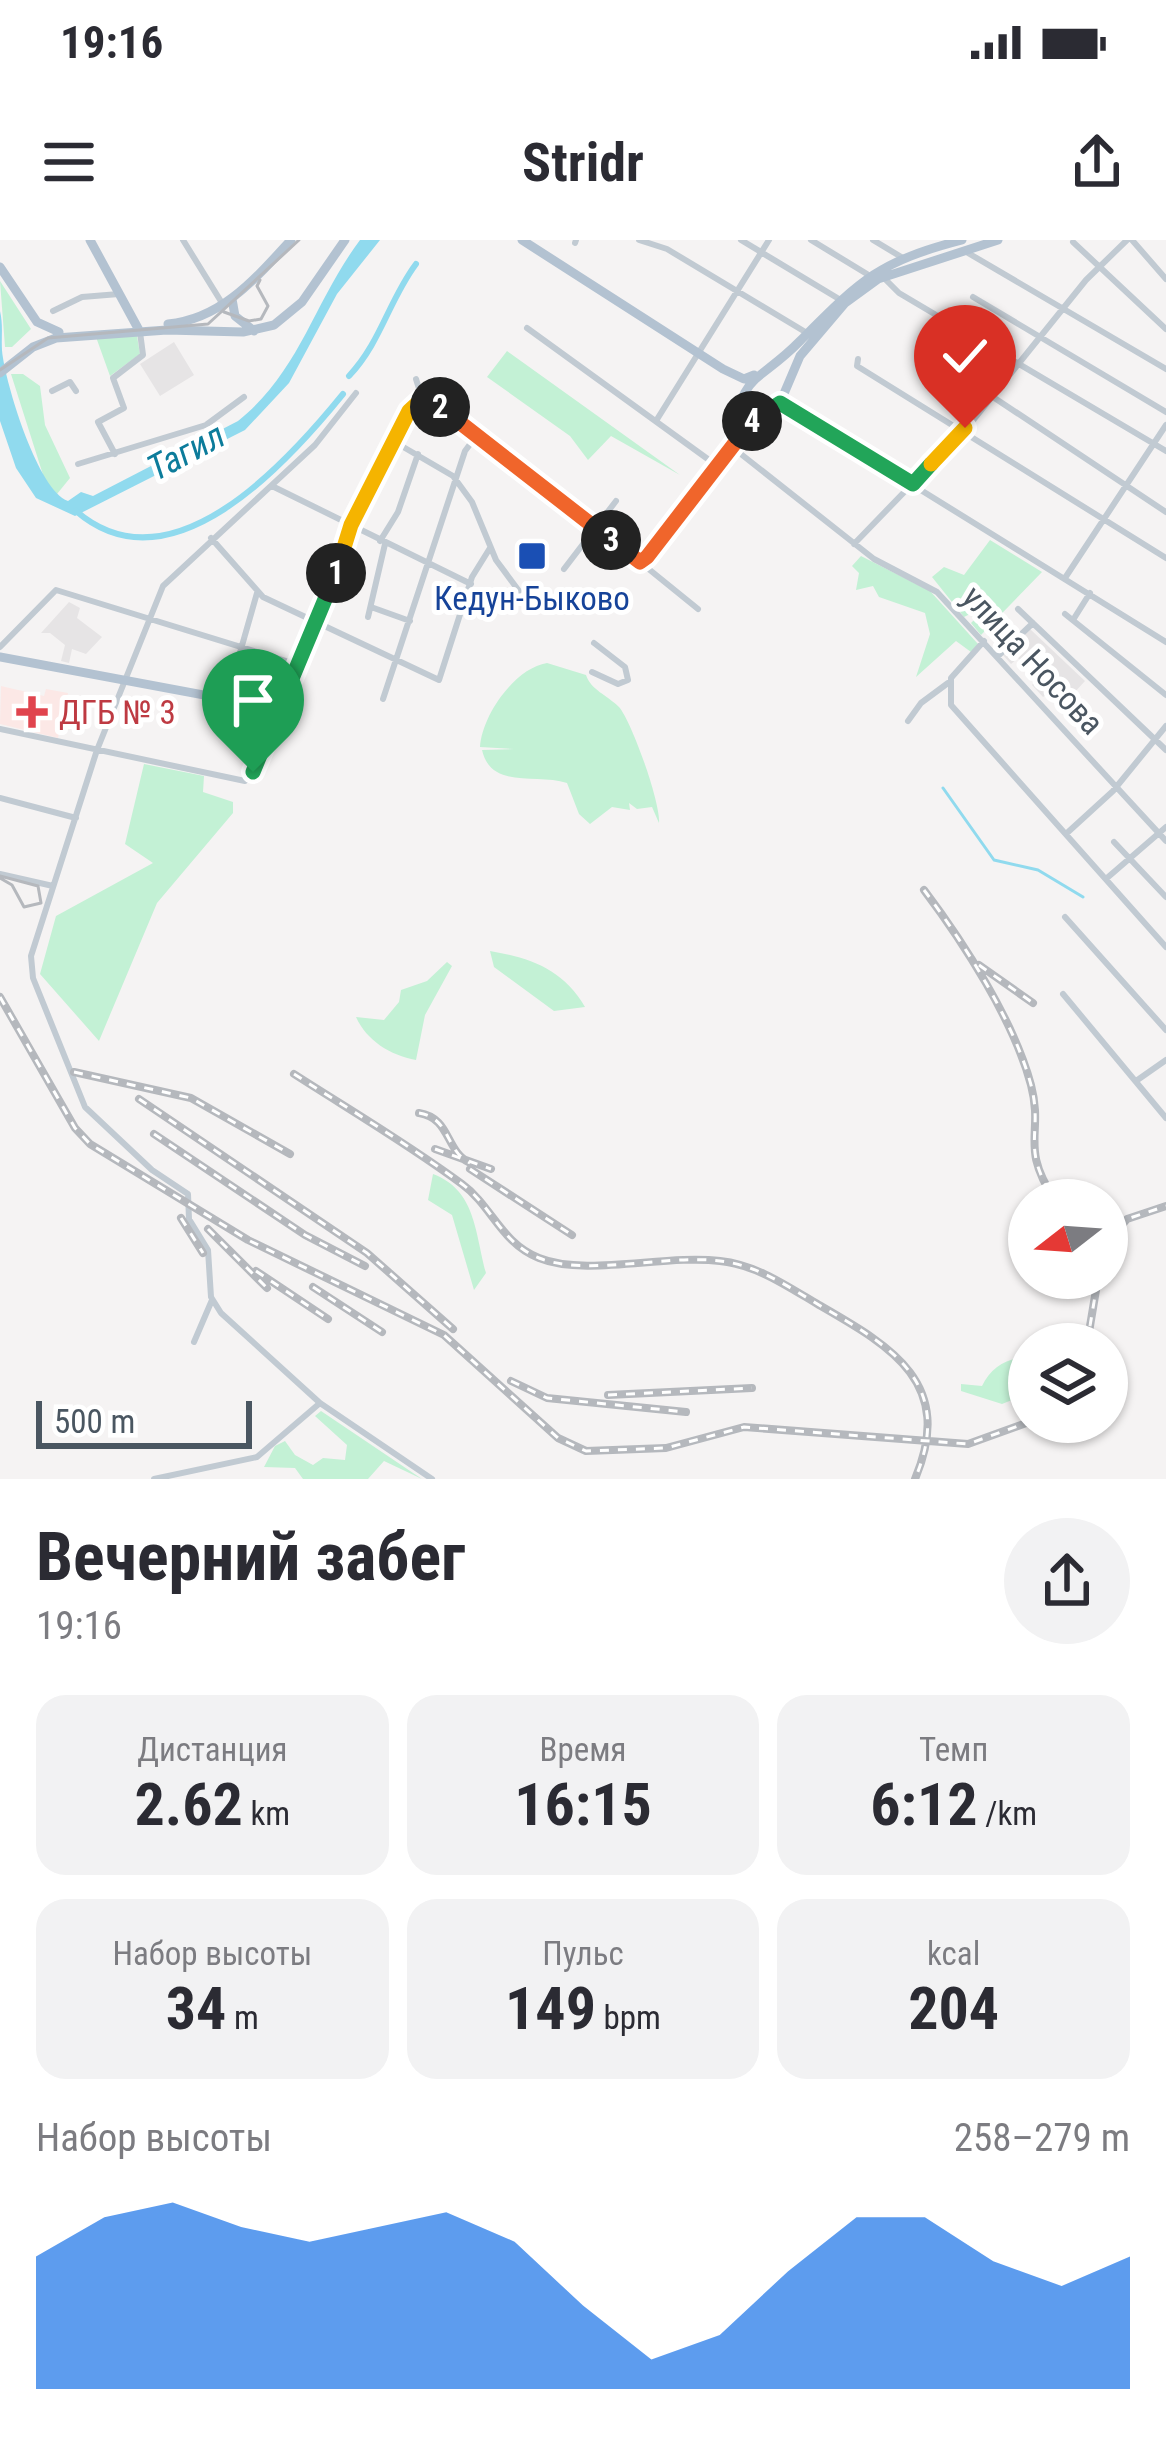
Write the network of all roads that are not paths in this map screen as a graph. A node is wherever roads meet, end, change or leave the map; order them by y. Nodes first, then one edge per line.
1 (90, 240) edge
2 (346, 240) edge
3 (522, 240) edge
4 (639, 240) edge
5 (741, 240) edge
6 (770, 240) edge
7 (811, 240) edge
8 (873, 240) edge
9 (998, 240) edge
10 (1130, 240) edge
11 (288, 241) edge
12 (1073, 242) edge
13 (183, 243) edge
14 (667, 244) edge
15 (955, 244) edge
16 (762, 252) junction
17 (903, 258) junction
18 (0, 267) edge
19 (1099, 267) junction
20 (867, 274) junction
21 (883, 277) junction
22 (1166, 279) edge
23 (122, 292) junction
24 (740, 292) junction
25 (973, 297) dead end
26 (839, 298) junction
27 (228, 302) junction
28 (1064, 310) junction
29 (53, 311) dead end
30 (207, 317) junction
31 (527, 328) dead end
32 (140, 329) junction
33 (1166, 329) edge
34 (209, 330) junction
35 (254, 331) junction
36 (42, 333) junction
37 (807, 333) junction
38 (1041, 340) junction
39 (701, 356) junction
40 (933, 357) dead end
41 (858, 359) dead end
42 (774, 361) junction
43 (1022, 364) junction
44 (0, 369) edge
45 (723, 369) junction
46 (1166, 370) edge
47 (759, 372) junction
48 (792, 376) junction
49 (416, 379) dead end
50 (52, 391) dead end
51 (76, 392) dead end
52 (356, 393) dead end
53 (741, 395) junction
54 (244, 397) dead end
55 (993, 398) junction
56 (422, 399) junction
57 (780, 403) junction
58 (1166, 412) edge
59 (761, 416) junction
60 (656, 421) junction
61 (1166, 425) edge
62 (962, 430) junction
63 (477, 435) junction
64 (393, 441) junction
65 (1153, 443) junction
66 (733, 445) junction
67 (1166, 451) edge
68 (418, 454) junction
69 (116, 455) junction
70 (78, 464) dead end
71 (716, 465) junction
72 (456, 480) junction
73 (913, 484) junction
74 (1126, 485) junction
75 (272, 486) junction
76 (616, 500) dead end
77 (1166, 512) edge
78 (1106, 520) junction
79 (351, 525) junction
80 (594, 528) junction
81 (211, 538) junction
82 (383, 542) junction
83 (854, 544) junction
84 (490, 548) junction
85 (1166, 558) edge
86 (640, 562) junction
87 (428, 565) junction
88 (564, 569) dead end
89 (1065, 578) junction
90 (470, 584) junction
91 (519, 591) dead end
92 (257, 593) junction
93 (1090, 593) junction
94 (371, 607) junction
95 (698, 609) dead end
96 (1018, 609) dead end
97 (368, 617) dead end
98 (145, 621) junction
99 (410, 621) junction
100 (1033, 623) junction
101 (316, 624) junction
102 (985, 641) junction
103 (1166, 642) edge
104 (594, 643) dead end
105 (0, 647) edge
106 (242, 648) junction
107 (998, 656) junction
108 (0, 657) edge
109 (397, 662) junction
110 (299, 665) junction
111 (592, 672) dead end
112 (124, 681) junction
113 (950, 681) junction
114 (1166, 695) edge
115 (383, 699) dead end
116 (226, 702) junction
117 (279, 709) junction
118 (908, 721) dead end
119 (1166, 726) edge
120 (0, 729) edge
121 (1154, 739) junction
122 (98, 750) junction
123 (1166, 750) edge
124 (1117, 786) junction
125 (0, 798) edge
126 (76, 818) junction
127 (1067, 833) junction
128 (1164, 834) edge
129 (1114, 842) dead end
130 (1130, 859) junction
131 (0, 874) edge
132 (1107, 878) junction
133 (53, 886) junction
134 (1166, 897) edge
135 (1065, 917) dead end
136 (1166, 947) edge
137 (1063, 994) dead end
138 (1166, 1030) edge
139 (1166, 1060) edge
140 (1136, 1081) junction
141 (1166, 1118) edge
142 (212, 1300) junction
143 (194, 1342) dead end
144 (320, 1403) junction
145 (154, 1479) edge
146 (432, 1479) edge

1 - 23 main road
2 - 35 main road
3 - 39 main road
4 - 14 street
5 - 16 street
6 - 16 street
7 - 20 street
8 - 17 street
9 - 15 main road
10 - 19 street
10 - 22 street
11 - 27 main road
12 - 19 street
13 - 27 street
14 - 24 street
15 - 17 main road
15 - 21 main road
15 - 28 street
16 - 24 street
16 - 26 street
17 - 20 main road
18 - 36 main road
19 - 28 street
19 - 33 street
20 - 26 main road
21 - 43 street
21 - 48 main road
23 - 29 street
23 - 32 main road
24 - 37 street
24 - 39 street
25 - 38 street
26 - 37 main road
27 - 30 main road
27 - 35 main road
28 - 38 street
28 - 46 street
30 - 32 main road
30 - 34 main road
31 - 60 street
32 - 34 main road
32 - 36 main road
32 - 69 street
34 - 35 main road
36 - 44 main road
37 - 42 main road
38 - 43 street
38 - 58 street
39 - 45 main road
39 - 60 street
40 - 55 street
41 - 62 street
42 - 47 main road
42 - 48 main road
43 - 55 street
43 - 65 street
45 - 47 main road
45 - 53 main road
47 - 53 main road
48 - 57 main road
49 - 56 street
50 - 51 street
52 - 75 street
53 - 59 main road
53 - 66 main road
54 - 69 street
55 - 62 street
55 - 74 street
56 - 63 main road
56 - 64 main road
57 - 59 main road
57 - 73 street
59 - 66 main road
60 - 71 street
61 - 65 street
62 - 73 street
62 - 78 street
63 - 72 street
63 - 80 main road
64 - 68 street
64 - 79 main road
65 - 67 street
65 - 74 street
66 - 71 main road
66 - 83 street, улица Носова
68 - 72 street
68 - 82 street
69 - 70 street
71 - 86 main road
72 - 84 street
72 - 87 street
73 - 83 street
73 - 89 street
74 - 77 street
74 - 78 street
75 - 79 street
75 - 81 street
76 - 80 street
78 - 85 street
78 - 89 street
79 - 82 street
79 - 101 main road
80 - 86 main road
80 - 88 street
81 - 92 street
81 - 98 street
82 - 87 street
82 - 94 street
83 - 102 street, улица Носова
84 - 90 street
84 - 91 street
86 - 95 street
87 - 90 street
87 - 99 street
89 - 93 street
90 - 109 street
92 - 101 street
92 - 106 street
93 - 103 street
93 - 114 street
94 - 97 street
94 - 99 street
96 - 100 street
98 - 105 street
98 - 106 street
98 - 112 street
99 - 109 street
100 - 107 street
100 - 121 street
101 - 109 street
101 - 110 main road
102 - 107 street, улица Носова
102 - 113 street
104 - 111 street
106 - 110 street
106 - 116 street
107 - 124 street, улица Носова
108 - 112 main road
109 - 115 street
110 - 117 main road
112 - 116 main road
112 - 122 street
113 - 118 street
113 - 127 street
116 - 117 main road
117 - 122 street
119 - 121 street
120 - 122 street
121 - 123 street
121 - 124 street
122 - 126 street
124 - 127 street
124 - 128 street, улица Носова
125 - 126 street
126 - 133 street
127 - 132 street
128 - 130 street
129 - 130 street
130 - 132 street
130 - 134 street
131 - 133 street
132 - 136 street
133 - 142 street
135 - 138 street
137 - 140 street
139 - 140 street
140 - 141 street
142 - 143 street
142 - 144 street
144 - 145 street
144 - 146 street

